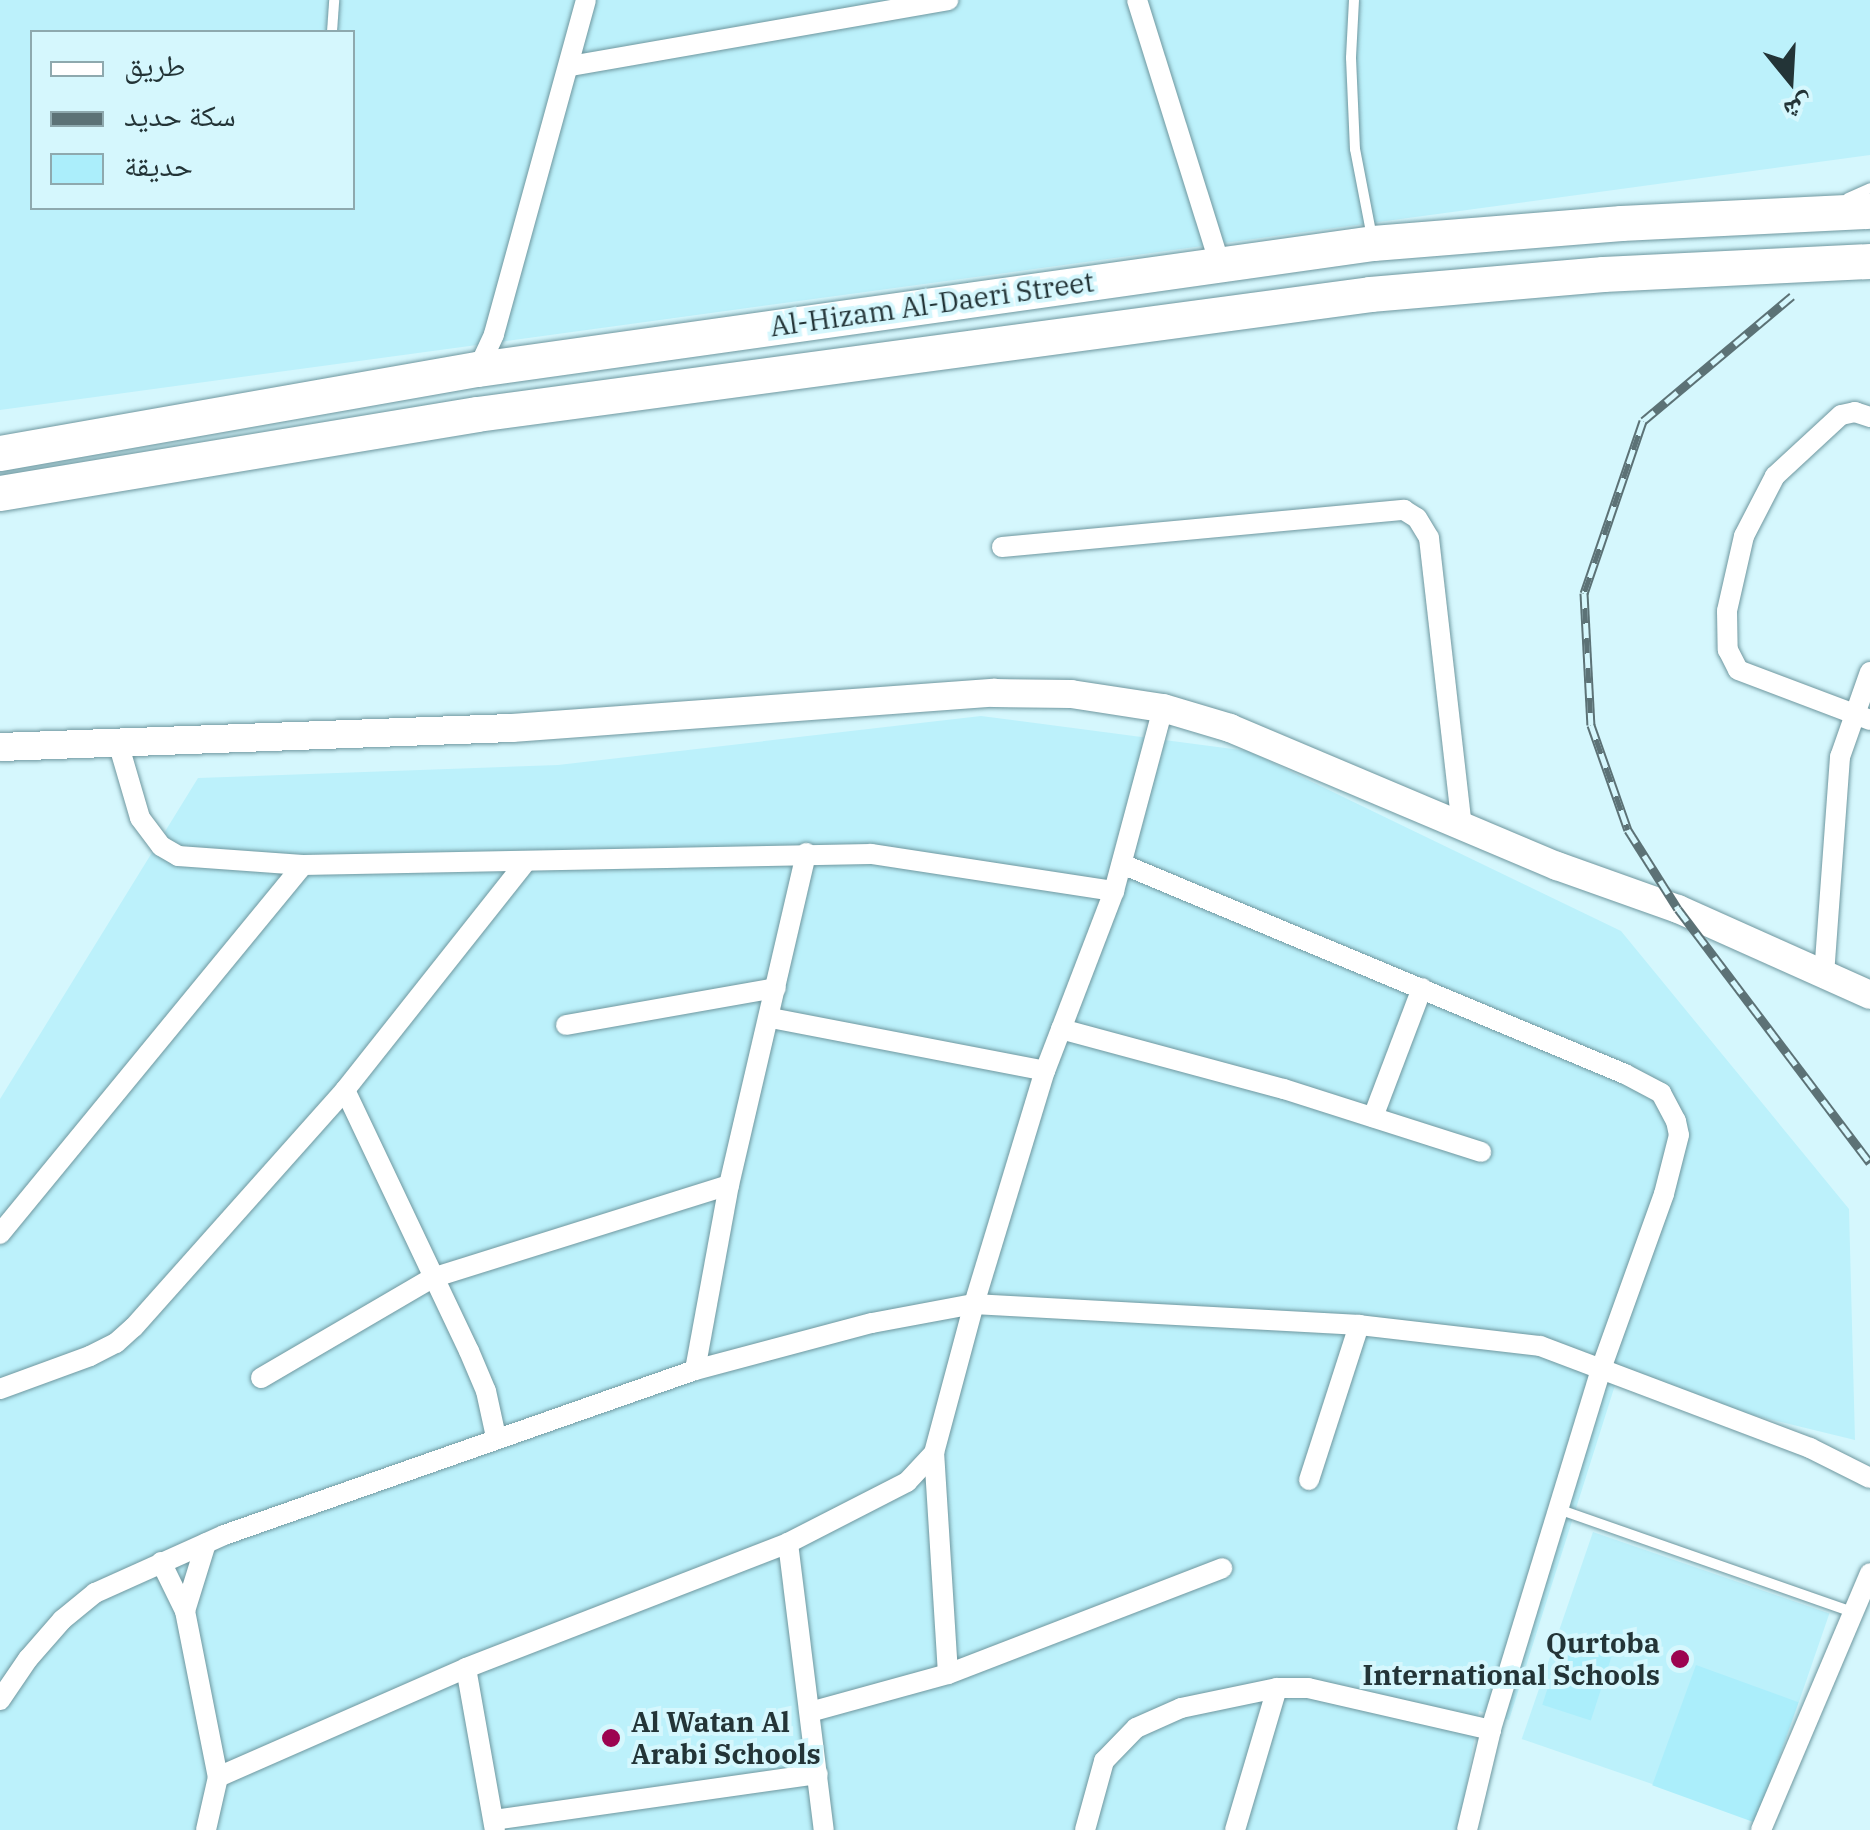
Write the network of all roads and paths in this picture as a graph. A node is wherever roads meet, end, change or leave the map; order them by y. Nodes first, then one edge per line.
1 (334, 0) edge
2 (586, 0) edge
3 (948, 0) edge
4 (1137, 0) edge
5 (1354, 0) edge
6 (332, 30) edge
7 (572, 66) junction
8 (1870, 188) edge
9 (1870, 211) edge
10 (1820, 212) junction
11 (1374, 243) junction
12 (1870, 261) edge
13 (1220, 265) junction
14 (478, 369) junction
15 (1870, 417) edge
16 (0, 453) edge
17 (0, 493) edge
18 (1002, 546) dead end
19 (1870, 672) edge
20 (1163, 708) junction
21 (1861, 716) edge
22 (119, 746) junction
23 (0, 747) edge
24 (1462, 826) junction
25 (806, 853) junction
26 (525, 863) junction
27 (1122, 864) junction
28 (302, 865) junction
29 (1114, 891) junction
30 (1824, 975) junction
31 (776, 988) junction
32 (1422, 988) junction
33 (1870, 996) edge
34 (770, 1018) junction
35 (566, 1025) dead end
36 (1061, 1029) junction
37 (1045, 1071) junction
38 (345, 1090) junction
39 (1372, 1117) junction
40 (1481, 1152) dead end
41 (729, 1186) junction
42 (0, 1234) edge
43 (432, 1278) junction
44 (974, 1304) junction
45 (1360, 1325) junction
46 (1602, 1366) junction
47 (696, 1370) junction
48 (261, 1378) dead end
49 (0, 1389) edge
50 (496, 1438) junction
51 (934, 1453) junction
52 (1870, 1478) edge
53 (1308, 1480) dead end
54 (1560, 1510) junction
55 (206, 1543) junction
56 (788, 1543) junction
57 (161, 1562) junction
58 (1222, 1568) dead end
59 (1870, 1573) edge
60 (185, 1611) junction
61 (1856, 1614) junction
62 (466, 1668) junction
63 (948, 1674) junction
64 (1277, 1688) junction
65 (0, 1700) edge
66 (810, 1712) junction
67 (1491, 1730) junction
68 (818, 1774) junction
69 (218, 1777) junction
70 (494, 1825) edge
71 (206, 1830) edge
72 (824, 1830) edge
73 (1085, 1830) edge
74 (1235, 1830) edge
75 (1467, 1830) edge
76 (1762, 1830) edge

1 - 6 lane
2 - 7 street
3 - 7 street
4 - 13 street
5 - 11 lane
7 - 14 street
8 - 10 lane
9 - 10 highway, Al-Hizam Al-Daeri Street
10 - 11 highway, Al-Hizam Al-Daeri Street
11 - 13 highway, Al-Hizam Al-Daeri Street
12 - 17 highway, Al-Hizam Al-Daeri Street
13 - 14 highway, Al-Hizam Al-Daeri Street
14 - 16 highway, Al-Hizam Al-Daeri Street
15 - 21 street
18 - 24 street
19 - 21 street
20 - 22 street
20 - 24 street
20 - 27 street
21 - 30 street
22 - 23 street
22 - 28 street
24 - 30 street
25 - 26 street
25 - 29 street
25 - 31 street
26 - 28 street
26 - 38 street
27 - 29 street
27 - 32 street
28 - 42 street
29 - 36 street
30 - 33 street
31 - 34 street
31 - 35 street
32 - 39 street
32 - 46 street
34 - 37 street
34 - 41 street
36 - 37 street
36 - 39 street
37 - 44 street
38 - 43 street
38 - 49 street
39 - 40 street
41 - 43 street
41 - 47 street
43 - 48 street
43 - 50 street
44 - 45 street
44 - 47 street
44 - 51 street
45 - 46 street
45 - 53 street
46 - 52 street
46 - 54 street
47 - 50 street
50 - 55 street
51 - 56 street
51 - 63 street
54 - 61 lane
54 - 67 street
55 - 57 street
55 - 60 street
56 - 62 street
56 - 66 street
57 - 60 street
57 - 65 street
58 - 63 street
59 - 61 street
60 - 69 street
61 - 76 street
62 - 69 street
62 - 70 street
63 - 66 street
64 - 67 street
64 - 73 street
64 - 74 street
66 - 68 street
67 - 75 street
68 - 70 street
68 - 72 street
69 - 71 street

